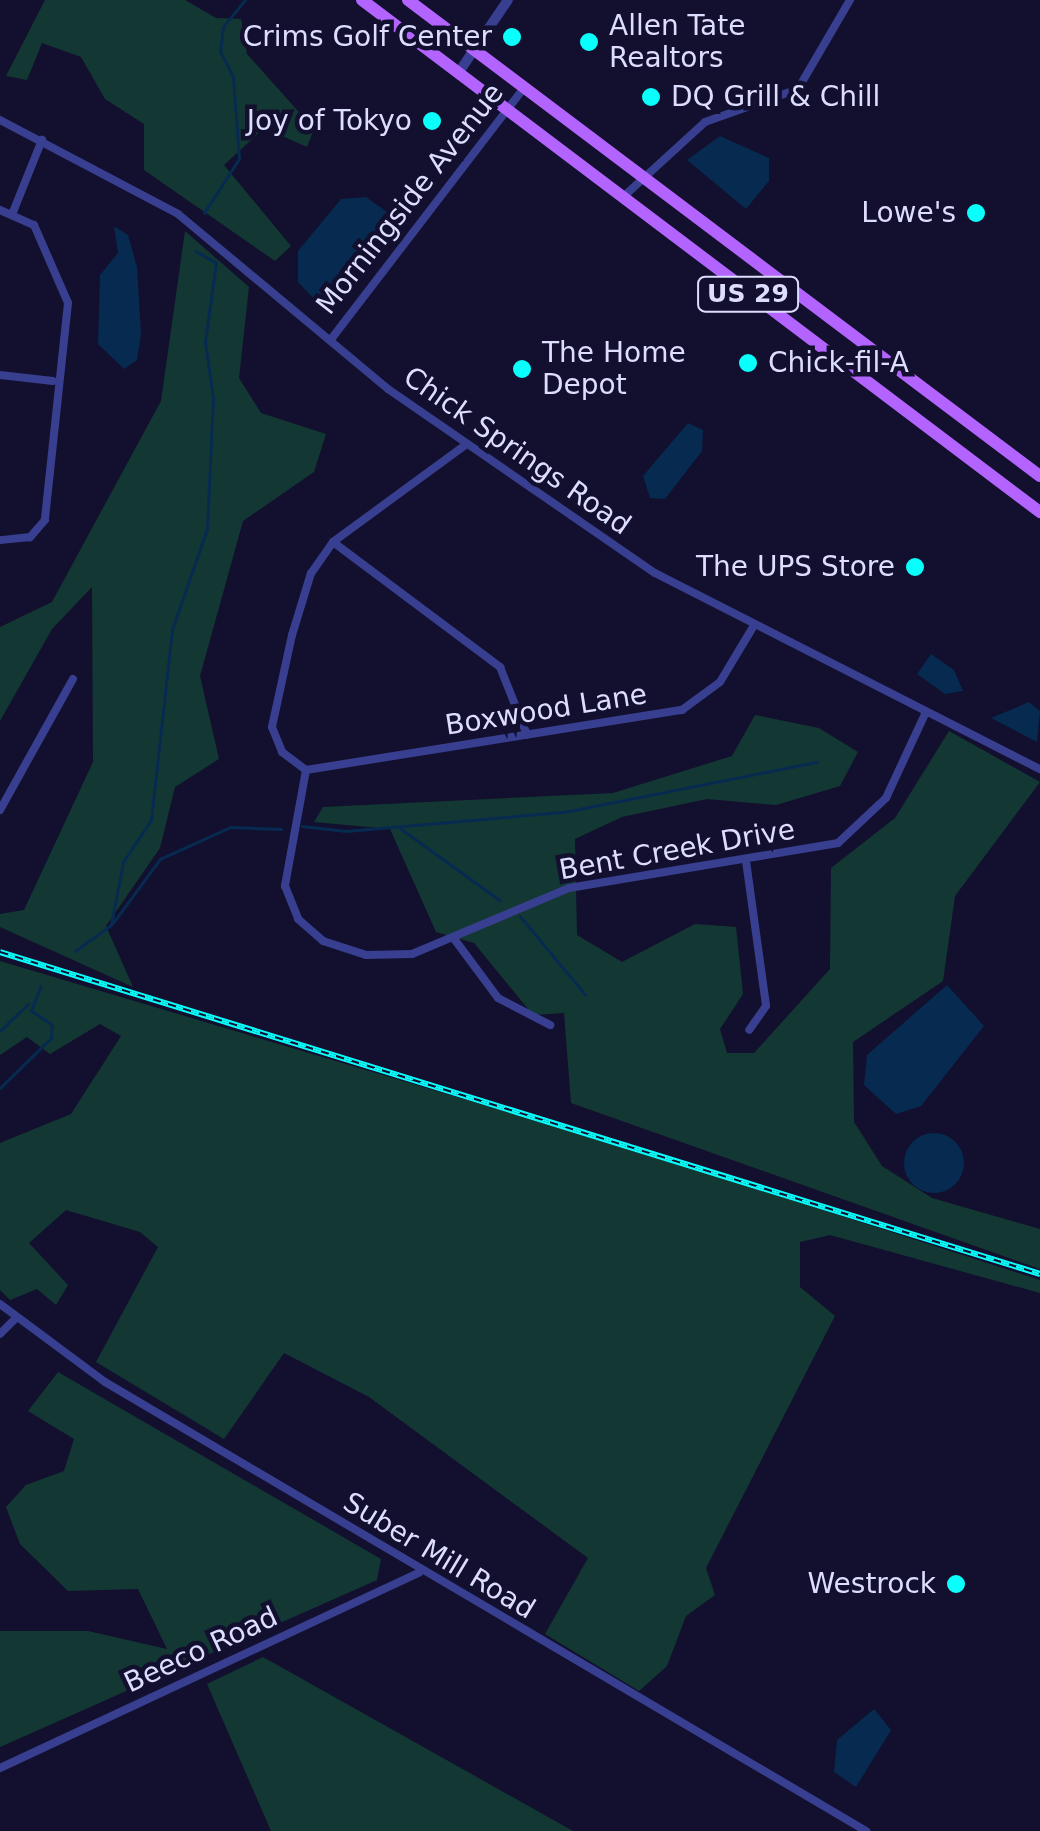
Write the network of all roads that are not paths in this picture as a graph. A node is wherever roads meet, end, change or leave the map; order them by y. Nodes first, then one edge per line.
1 (362, 0) edge
2 (408, 0) edge
3 (508, 0) edge
4 (850, 0) edge
5 (474, 50) junction
6 (459, 72) junction
7 (524, 88) junction
8 (507, 109) junction
9 (0, 120) edge
10 (42, 140) junction
11 (641, 176) junction
12 (623, 197) junction
13 (0, 210) edge
14 (13, 212) junction
15 (332, 338) junction
16 (0, 374) edge
17 (53, 381) junction
18 (464, 446) junction
19 (1040, 476) edge
20 (1040, 512) edge
21 (0, 540) edge
22 (332, 542) junction
23 (753, 627) junction
24 (73, 679) dead end
25 (926, 712) junction
26 (526, 735) junction
27 (1040, 769) edge
28 (306, 770) junction
29 (0, 810) edge
30 (746, 861) junction
31 (456, 940) junction
32 (550, 1025) dead end
33 (749, 1030) dead end
34 (0, 1304) edge
35 (16, 1319) junction
36 (0, 1334) edge
37 (420, 1572) junction
38 (0, 1768) edge
39 (866, 1831) edge

1 - 6 main road, US 29
2 - 5 main road, US 29
3 - 5 street
4 - 11 street
5 - 6 street
5 - 7 main road, US 29
6 - 8 main road, US 29
7 - 8 street, Morningside Avenue
7 - 11 main road, US 29
8 - 12 main road, US 29
8 - 15 street, Morningside Avenue
9 - 10 street, Chick Springs Road
10 - 14 street
10 - 15 street, Chick Springs Road
11 - 12 street
11 - 19 main road, US 29
12 - 20 main road, US 29
13 - 14 street
14 - 17 street
15 - 18 street, Chick Springs Road
16 - 17 street
17 - 21 street
18 - 22 street
18 - 23 street, Chick Springs Road
22 - 26 street
22 - 28 street
23 - 25 street, Chick Springs Road
23 - 26 street, Boxwood Lane
24 - 29 street
25 - 27 street, Chick Springs Road
25 - 30 street, Bent Creek Drive
26 - 28 street, Boxwood Lane
28 - 31 street, Bent Creek Drive
30 - 31 street, Bent Creek Drive
30 - 33 street
31 - 32 street
34 - 35 street, Suber Mill Road
35 - 36 street
35 - 37 street, Suber Mill Road
37 - 38 street, Beeco Road
37 - 39 street, Suber Mill Road

